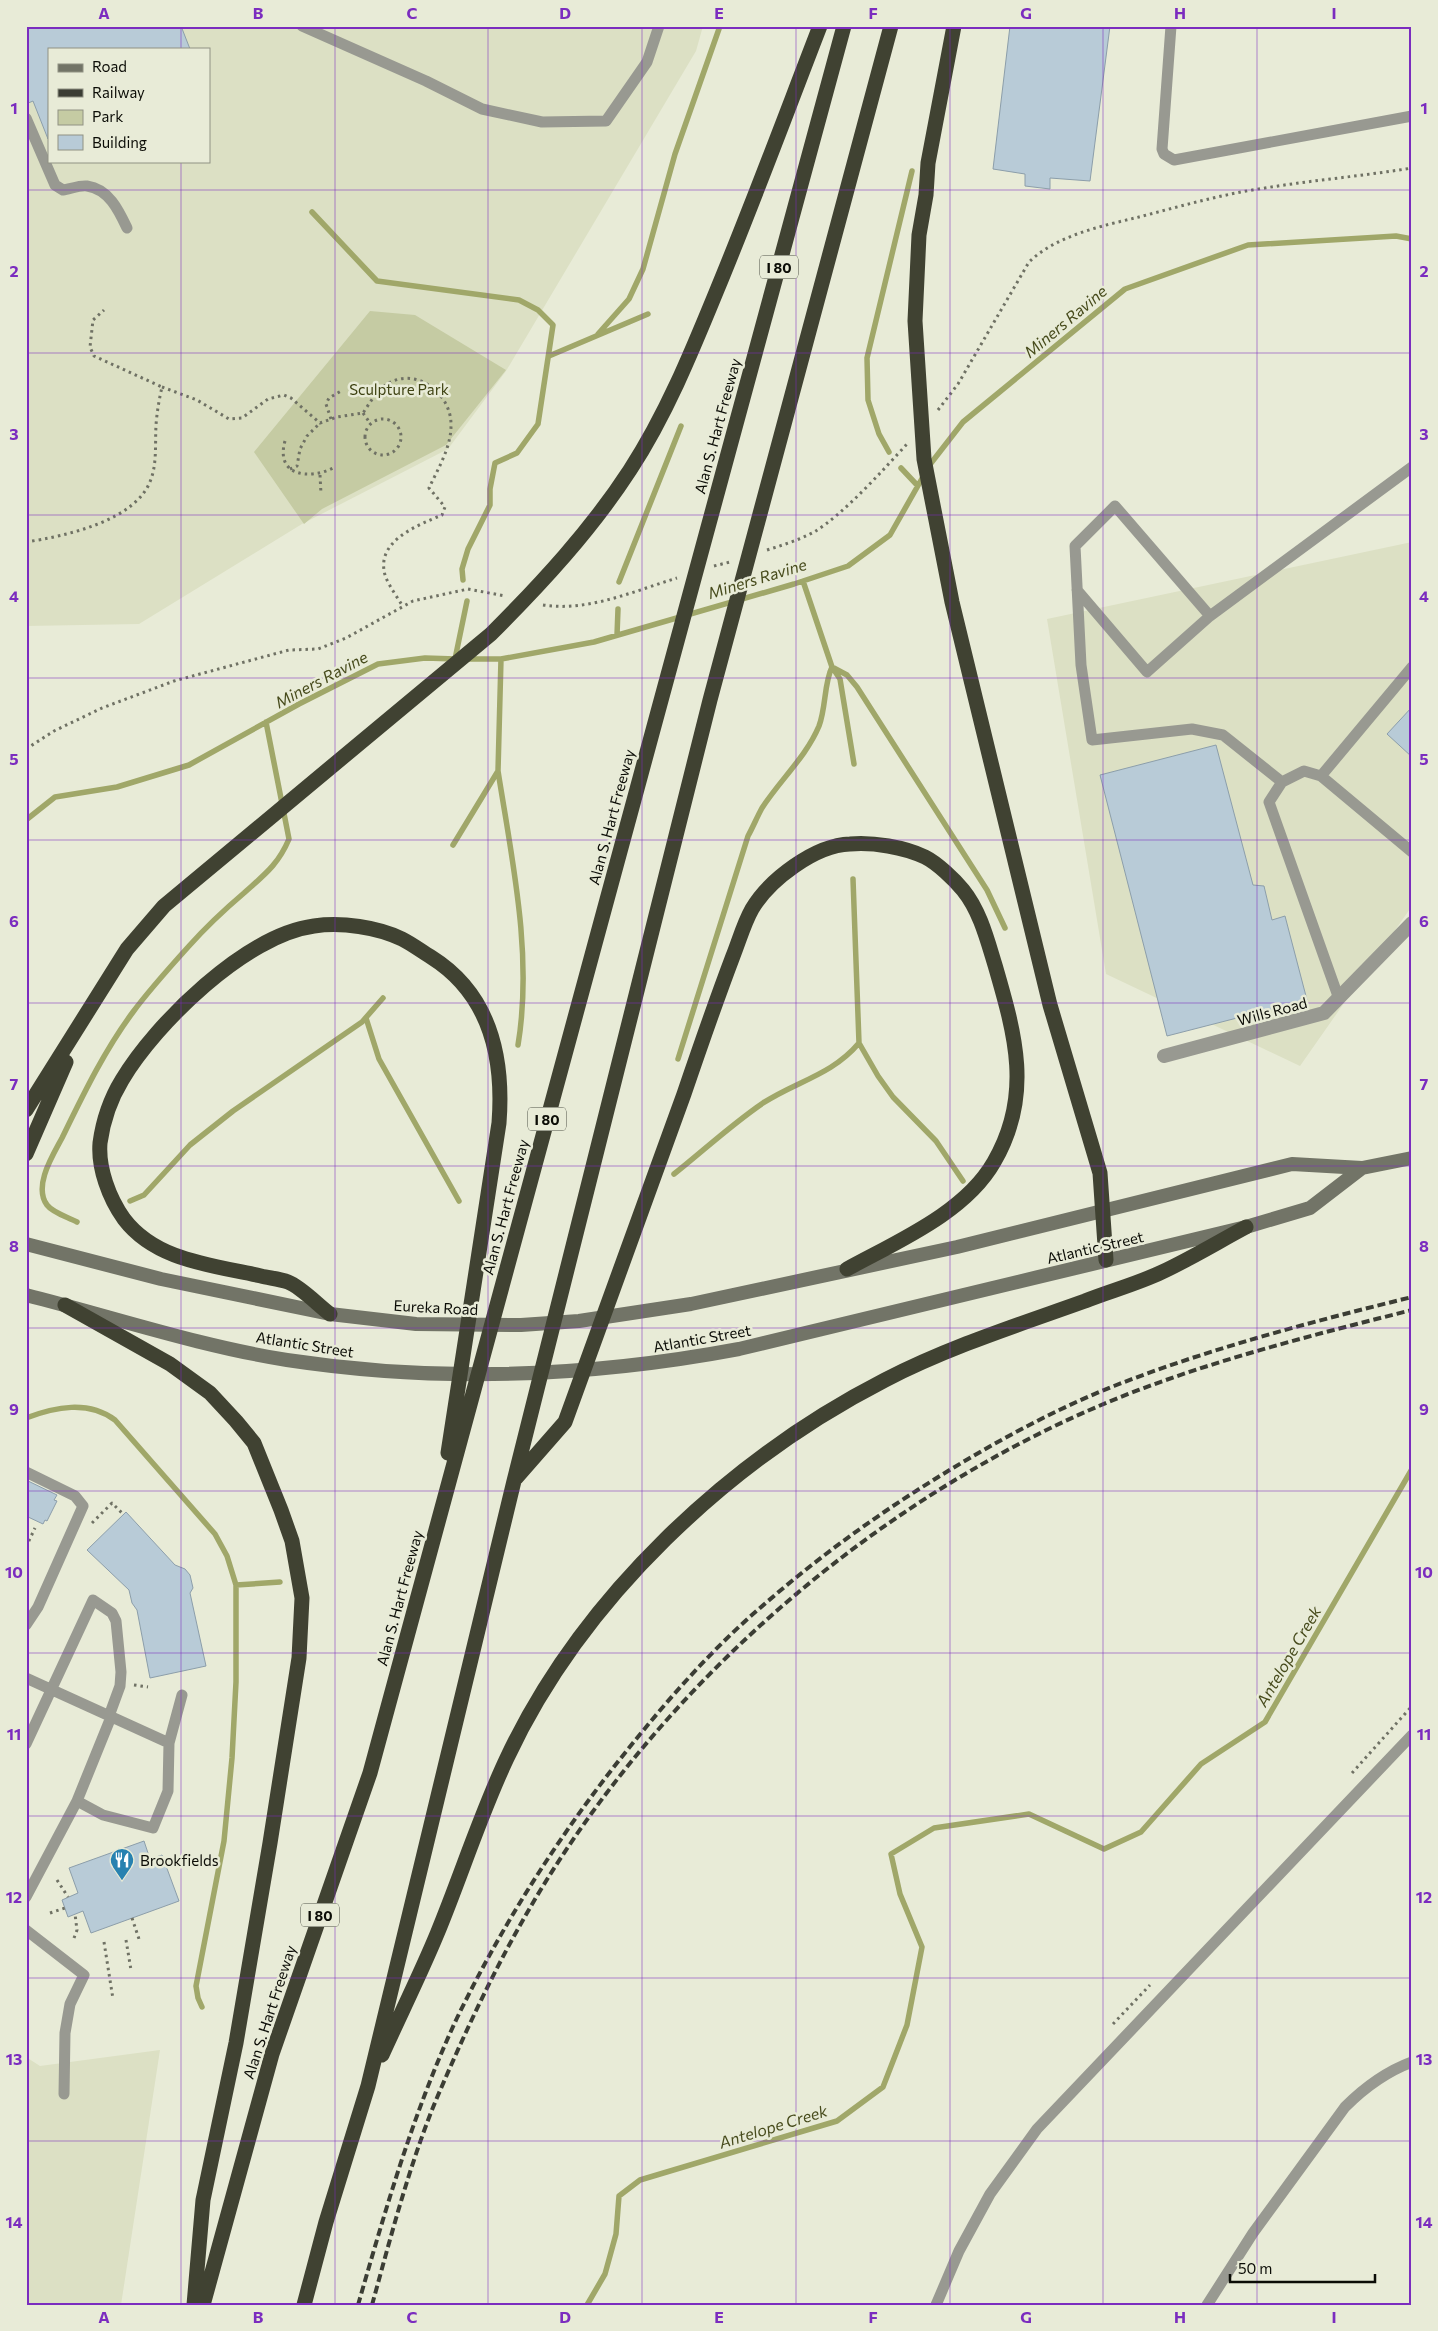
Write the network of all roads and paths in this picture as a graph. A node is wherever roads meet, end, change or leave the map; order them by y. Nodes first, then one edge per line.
1 (302, 26) edge
2 (659, 26) edge
3 (820, 26) edge
4 (844, 26) edge
5 (891, 26) edge
6 (954, 26) edge
7 (1171, 26) edge
8 (1412, 116) edge
9 (26, 118) edge
10 (127, 228) dead end
11 (104, 310) dead end
12 (162, 388) junction
13 (341, 390) dead end
14 (363, 414) junction
15 (331, 419) junction
16 (320, 423) junction
17 (370, 423) junction
18 (285, 441) dead end
19 (1412, 466) edge
20 (333, 468) dead end
21 (290, 469) junction
22 (320, 475) junction
23 (321, 494) dead end
24 (26, 542) edge
25 (1077, 590) junction
26 (402, 605) dead end
27 (1210, 616) junction
28 (1412, 667) edge
29 (1321, 776) junction
30 (1282, 782) junction
31 (1412, 852) edge
32 (1412, 923) edge
33 (1338, 999) junction
34 (87, 1012) junction
35 (1164, 1056) dead end
36 (26, 1110) edge
37 (26, 1154) edge
38 (1408, 1159) edge
39 (1362, 1168) junction
40 (1102, 1210) junction
41 (1246, 1227) junction
42 (26, 1244) edge
43 (1106, 1260) junction
44 (847, 1269) junction
45 (26, 1295) edge
46 (65, 1305) junction
47 (330, 1314) junction
48 (26, 1472) edge
49 (514, 1481) junction
50 (124, 1515) dead end
51 (437, 1526) junction
52 (35, 1528) dead end
53 (89, 1529) dead end
54 (26, 1547) edge
55 (26, 1625) edge
56 (26, 1678) edge
57 (52, 1690) junction
58 (182, 1695) dead end
59 (110, 1716) junction
60 (1412, 1735) edge
61 (168, 1743) junction
62 (26, 1744) edge
63 (77, 1801) junction
64 (57, 1880) dead end
65 (26, 1897) edge
66 (68, 1897) dead end
67 (65, 1908) dead end
68 (50, 1913) dead end
69 (75, 1914) dead end
70 (132, 1918) dead end
71 (26, 1930) edge
72 (74, 1938) dead end
73 (139, 1939) dead end
74 (126, 1940) dead end
75 (104, 1942) dead end
76 (131, 1970) dead end
77 (113, 1998) dead end
78 (1412, 2062) edge
79 (368, 2086) junction
80 (64, 2094) dead end
81 (194, 2305) edge
82 (203, 2305) edge
83 (304, 2305) edge
84 (936, 2305) edge
85 (1207, 2305) edge

1 - 2 lane
3 - 34 highway
4 - 51 highway, Alan S. Hart Freeway / I 80
5 - 49 highway
6 - 40 highway
7 - 8 lane
9 - 10 lane
11 - 12 path
12 - 16 path
12 - 24 path
13 - 15 path
14 - 15 path
14 - 17 path
14 - 26 path
15 - 16 path
16 - 21 path
17 - 17 path
18 - 21 path
19 - 27 lane
20 - 22 path
21 - 22 path
22 - 23 path
25 - 27 lane
25 - 27 lane
25 - 30 lane
28 - 29 lane
29 - 30 lane
29 - 31 lane
30 - 33 lane
32 - 33 street, Wills Road
33 - 35 street, Wills Road
34 - 36 highway
34 - 37 highway
38 - 39 main road, Atlantic Street
39 - 40 main road, Atlantic Street
39 - 41 main road, Atlantic Street
40 - 43 highway
40 - 44 main road, Atlantic Street
41 - 43 main road, Atlantic Street
41 - 79 highway
42 - 47 main road, Eureka Road
43 - 46 main road, Atlantic Street
44 - 47 main road, Eureka Road
44 - 49 highway
45 - 46 main road, Atlantic Street
46 - 81 highway
47 - 51 highway
48 - 55 lane
49 - 79 highway
50 - 53 path
51 - 82 highway, Alan S. Hart Freeway / I 80
52 - 54 path
56 - 57 lane
57 - 59 lane
57 - 59 lane
57 - 62 lane
58 - 61 lane
59 - 61 lane
59 - 63 lane
60 - 84 lane
61 - 63 lane
63 - 65 lane
64 - 66 path
67 - 68 path
69 - 72 path
70 - 73 path
71 - 80 lane
74 - 76 path
75 - 77 path
78 - 85 lane
79 - 83 highway

